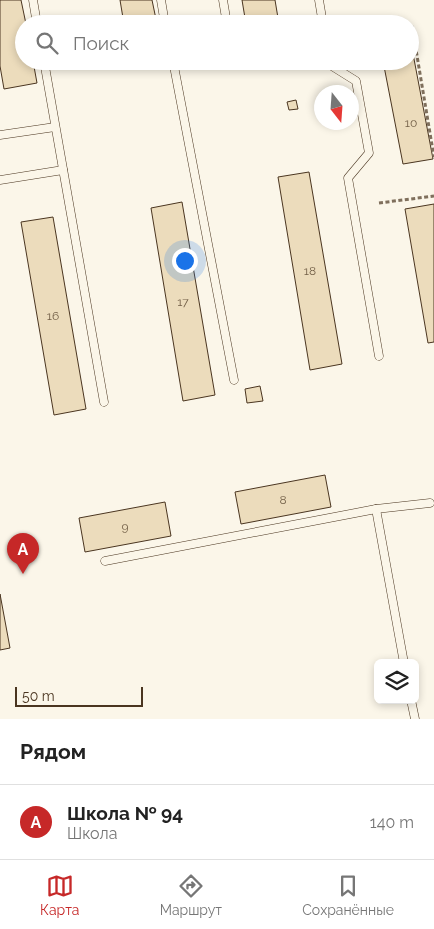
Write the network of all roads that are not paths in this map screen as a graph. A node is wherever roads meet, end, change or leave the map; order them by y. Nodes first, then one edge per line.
1 (33, 0) edge
2 (161, 0) edge
3 (223, 0) edge
4 (319, 0) edge
5 (36, 15) edge
6 (164, 15) edge
7 (226, 15) edge
8 (322, 15) edge
9 (46, 70) edge
10 (175, 70) edge
11 (338, 70) edge
12 (56, 127) junction
13 (0, 136) edge
14 (63, 170) junction
15 (0, 180) edge
16 (378, 356) dead end
17 (234, 380) dead end
18 (104, 402) dead end
19 (430, 503) dead end
20 (376, 509) junction
21 (105, 561) dead end
22 (403, 659) edge
23 (412, 704) edge
24 (414, 719) edge

1 - 5 lane
2 - 6 lane
3 - 7 lane
4 - 8 lane
9 - 12 lane
10 - 17 lane
11 - 16 lane
12 - 13 lane
12 - 14 lane
14 - 15 lane
14 - 18 lane
19 - 20 lane
20 - 21 lane
20 - 22 lane
23 - 24 lane

